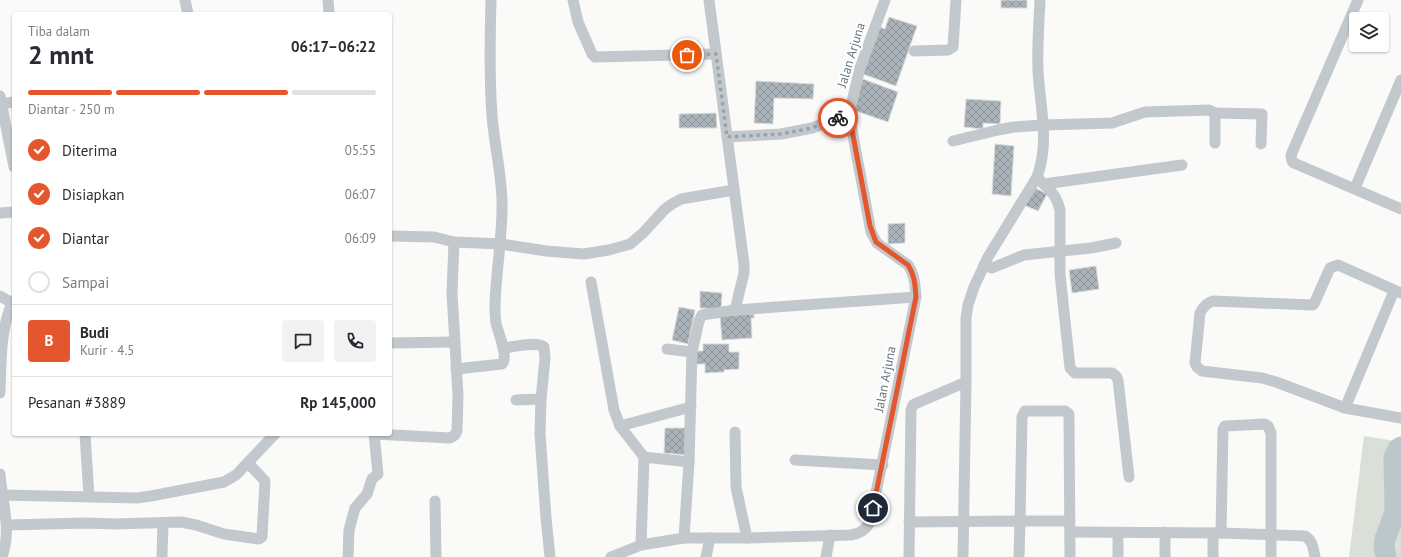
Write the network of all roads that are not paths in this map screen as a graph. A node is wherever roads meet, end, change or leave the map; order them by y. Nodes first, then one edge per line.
1 (186, 0) edge
2 (328, 0) edge
3 (491, 0) edge
4 (573, 0) edge
5 (709, 0) edge
6 (885, 0) edge
7 (956, 0) edge
8 (1040, 0) edge
9 (1350, 0) edge
10 (1358, 0) edge
11 (188, 12) edge
12 (329, 12) edge
13 (1352, 12) edge
14 (1353, 12) edge
15 (1349, 22) edge
16 (914, 51) dead end
17 (716, 54) junction
18 (1401, 80) edge
19 (0, 99) edge
20 (12, 102) edge
21 (1215, 113) junction
22 (849, 114) junction
23 (1044, 125) junction
24 (727, 137) junction
25 (952, 141) dead end
26 (1215, 143) dead end
27 (1261, 144) dead end
28 (12, 157) edge
29 (1182, 166) dead end
30 (1040, 181) junction
31 (1355, 188) junction
32 (734, 190) junction
33 (1401, 209) edge
34 (12, 212) edge
35 (0, 213) edge
36 (392, 236) edge
37 (454, 242) junction
38 (1116, 243) dead end
39 (501, 244) junction
40 (1059, 252) junction
41 (984, 265) junction
42 (591, 282) dead end
43 (1398, 292) edge
44 (0, 296) edge
45 (916, 297) junction
46 (12, 302) edge
47 (12, 304) edge
48 (735, 310) junction
49 (455, 342) junction
50 (392, 343) edge
51 (503, 348) junction
52 (667, 349) dead end
53 (692, 352) junction
54 (456, 369) junction
55 (966, 382) junction
56 (0, 393) edge
57 (541, 399) junction
58 (516, 400) dead end
59 (691, 406) junction
60 (1345, 408) junction
61 (1401, 418) edge
62 (620, 426) junction
63 (735, 432) dead end
64 (392, 435) edge
65 (85, 436) edge
66 (274, 436) edge
67 (374, 436) edge
68 (644, 458) junction
69 (795, 460) dead end
70 (689, 462) junction
71 (248, 463) junction
72 (882, 465) junction
73 (0, 474) edge
74 (1129, 477) dead end
75 (2, 495) junction
76 (89, 496) junction
77 (435, 501) dead end
78 (4, 519) edge
79 (964, 521) junction
80 (1020, 521) junction
81 (909, 522) junction
82 (163, 523) junction
83 (1070, 526) junction
84 (1118, 532) junction
85 (1165, 532) junction
86 (1217, 533) junction
87 (830, 535) junction
88 (1272, 535) junction
89 (684, 538) junction
90 (710, 538) junction
91 (747, 538) junction
92 (642, 545) junction
93 (2, 557) edge
94 (162, 557) edge
95 (348, 557) edge
96 (436, 557) edge
97 (550, 557) edge
98 (611, 557) edge
99 (706, 557) edge
100 (826, 557) edge
101 (909, 557) edge
102 (963, 557) edge
103 (1019, 557) edge
104 (1070, 557) edge
105 (1118, 557) edge
106 (1165, 557) edge
107 (1213, 557) edge
108 (1271, 557) edge
109 (1315, 557) edge

1 - 11 street
2 - 12 street
3 - 39 street
4 - 17 street
5 - 17 street
6 - 22 street, Jalan Arjuna
7 - 16 street
8 - 23 street
9 - 13 street
10 - 14 street
15 - 31 street
17 - 24 street
18 - 31 street
19 - 20 street
19 - 28 street
21 - 23 street
21 - 26 street
21 - 27 street
22 - 24 street
22 - 45 street, Jalan Arjuna
23 - 25 street
23 - 30 street
24 - 32 street
29 - 30 street
30 - 40 street
30 - 41 street
31 - 33 street
32 - 39 street
32 - 48 street
34 - 35 street
36 - 37 street
37 - 39 street
37 - 49 street
38 - 40 street
39 - 51 street
40 - 41 street
40 - 74 street
41 - 55 street
42 - 62 street
43 - 60 street
43 - 60 street
44 - 46 street
45 - 48 street
45 - 72 street, Jalan Arjuna
47 - 56 street
48 - 53 street
49 - 50 street
49 - 54 street
51 - 54 street
51 - 57 street
52 - 53 street
53 - 59 street
54 - 64 street
55 - 79 street
55 - 81 street
57 - 58 street
57 - 97 street
59 - 62 street
59 - 70 street
60 - 61 street
62 - 68 street
63 - 91 street
65 - 76 street
66 - 71 street
67 - 95 street
68 - 70 street
68 - 92 street
69 - 72 street
70 - 89 street
71 - 76 street
71 - 82 street
72 - 87 street, Jalan Arjuna
73 - 75 street
75 - 76 street
75 - 78 street
77 - 96 street
78 - 82 street
78 - 93 street
79 - 80 street
79 - 81 street
79 - 102 street
80 - 83 street
80 - 83 street
80 - 103 street
81 - 101 street
82 - 94 street
83 - 84 street
83 - 104 street
84 - 85 street
84 - 105 street
85 - 86 street
85 - 106 street
86 - 88 street
86 - 88 street
86 - 107 street
87 - 91 street, Jalan Arjuna
87 - 100 street
88 - 108 street
88 - 109 street
89 - 90 street, Jalan Arjuna
89 - 92 street, Jalan Arjuna
90 - 91 street, Jalan Arjuna
90 - 99 street
92 - 98 street, Jalan Arjuna

